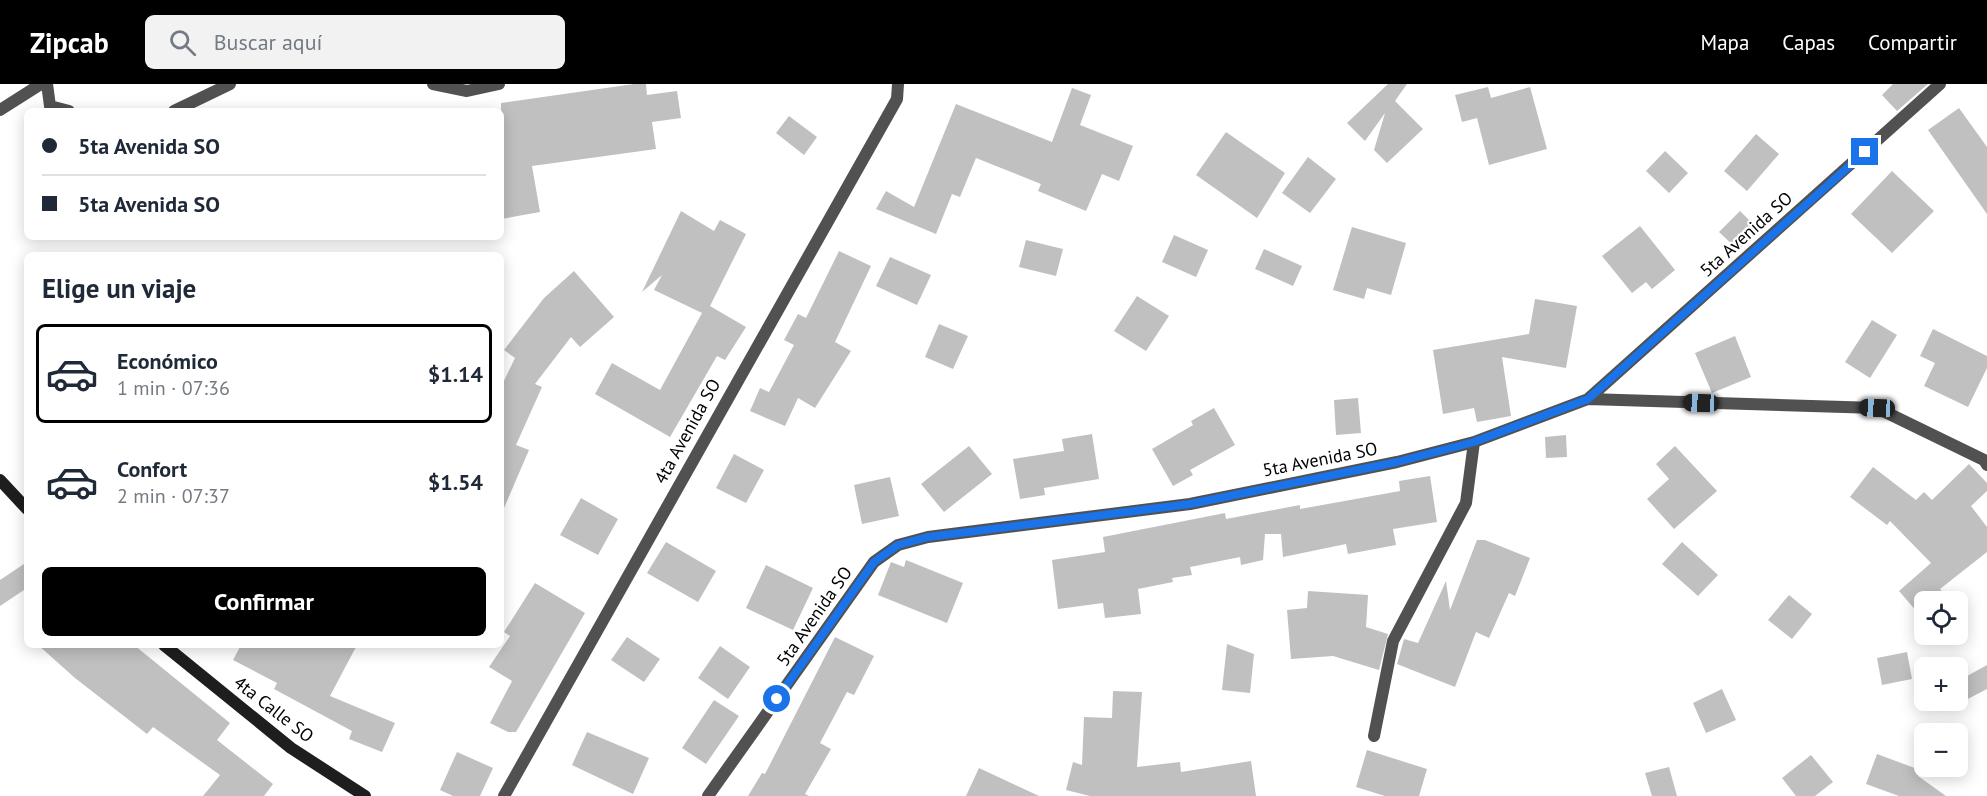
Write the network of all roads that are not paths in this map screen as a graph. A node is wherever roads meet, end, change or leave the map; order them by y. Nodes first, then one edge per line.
1 (41, 84) edge
2 (47, 84) edge
3 (230, 84) edge
4 (433, 84) edge
5 (499, 84) edge
6 (898, 84) edge
7 (1940, 84) edge
8 (214, 88) edge
9 (58, 108) edge
10 (179, 108) edge
11 (0, 110) edge
12 (1588, 399) junction
13 (1474, 442) junction
14 (1987, 465) edge
15 (0, 480) edge
16 (24, 506) edge
17 (168, 648) edge
18 (1374, 736) dead end
19 (366, 796) edge
20 (504, 796) edge
21 (708, 796) edge

1 - 11 street
2 - 9 street
3 - 8 street
4 - 5 street
6 - 20 street, 4ta Avenida SO
7 - 12 street, 5ta Avenida SO
8 - 10 street
12 - 13 street, 5ta Avenida SO
12 - 14 street
13 - 18 street
13 - 21 street, 5ta Avenida SO
15 - 16 street
17 - 19 street, 4ta Calle SO

